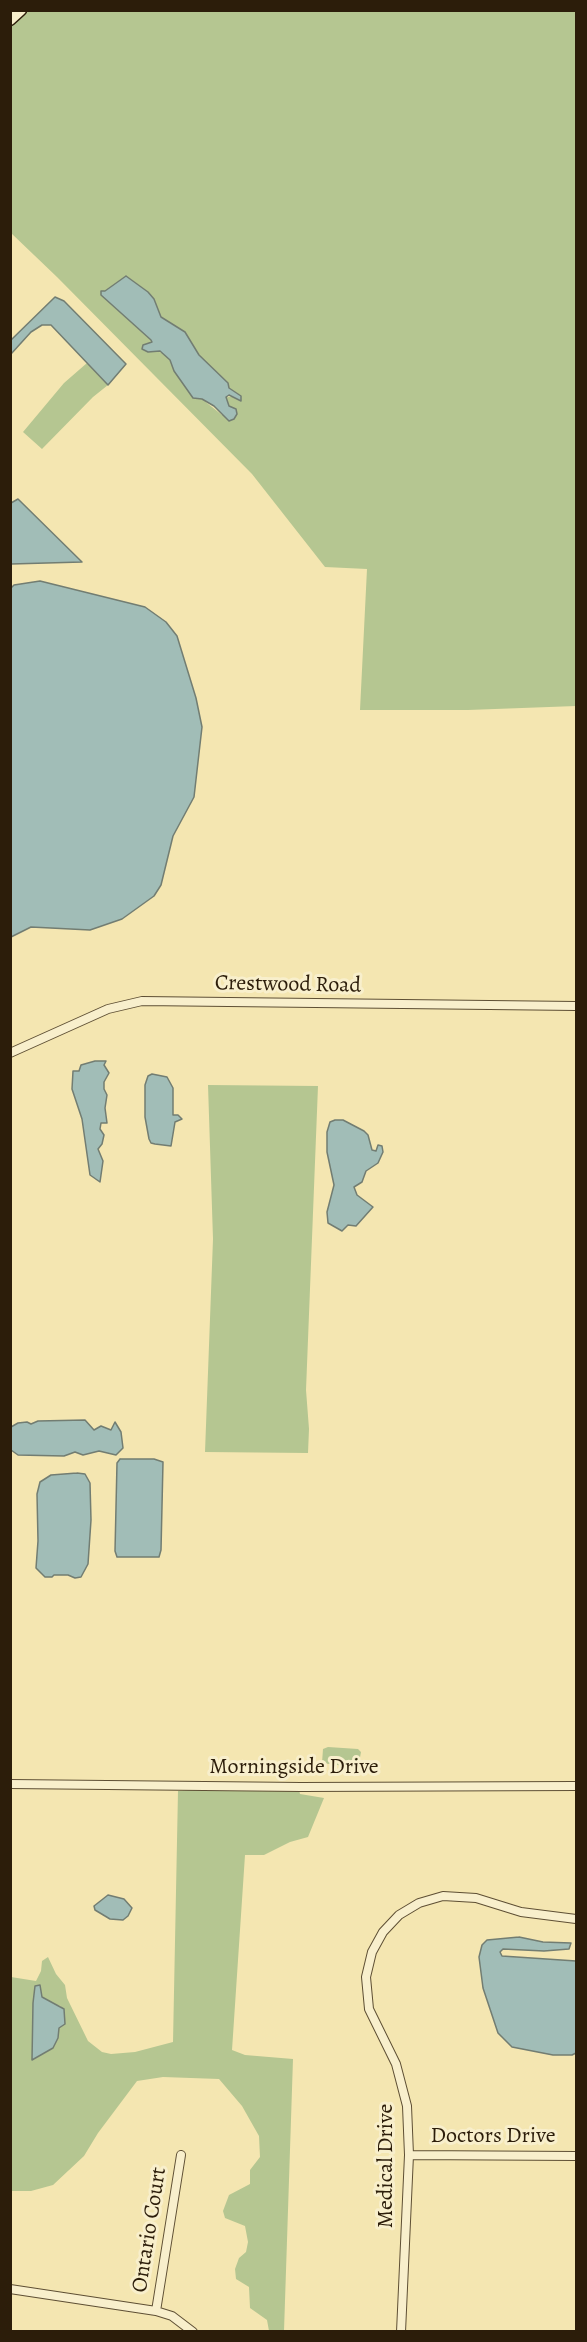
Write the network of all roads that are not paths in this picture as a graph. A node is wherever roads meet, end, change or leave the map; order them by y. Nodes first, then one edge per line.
1 (21, 10) edge
2 (10, 21) edge
3 (576, 1006) edge
4 (10, 1053) edge
5 (10, 1784) edge
6 (576, 1786) edge
7 (576, 1919) edge
8 (181, 2155) dead end
9 (409, 2155) junction
10 (576, 2156) edge
11 (10, 2289) edge
12 (156, 2311) junction
13 (193, 2331) edge
14 (401, 2331) edge

1 - 2 main road
3 - 4 street, Crestwood Road
5 - 6 street, Morningside Drive
7 - 9 street, Medical Drive
8 - 12 street, Ontario Court
9 - 10 street, Doctors Drive
9 - 14 street, Medical Drive
11 - 12 street
12 - 13 street

